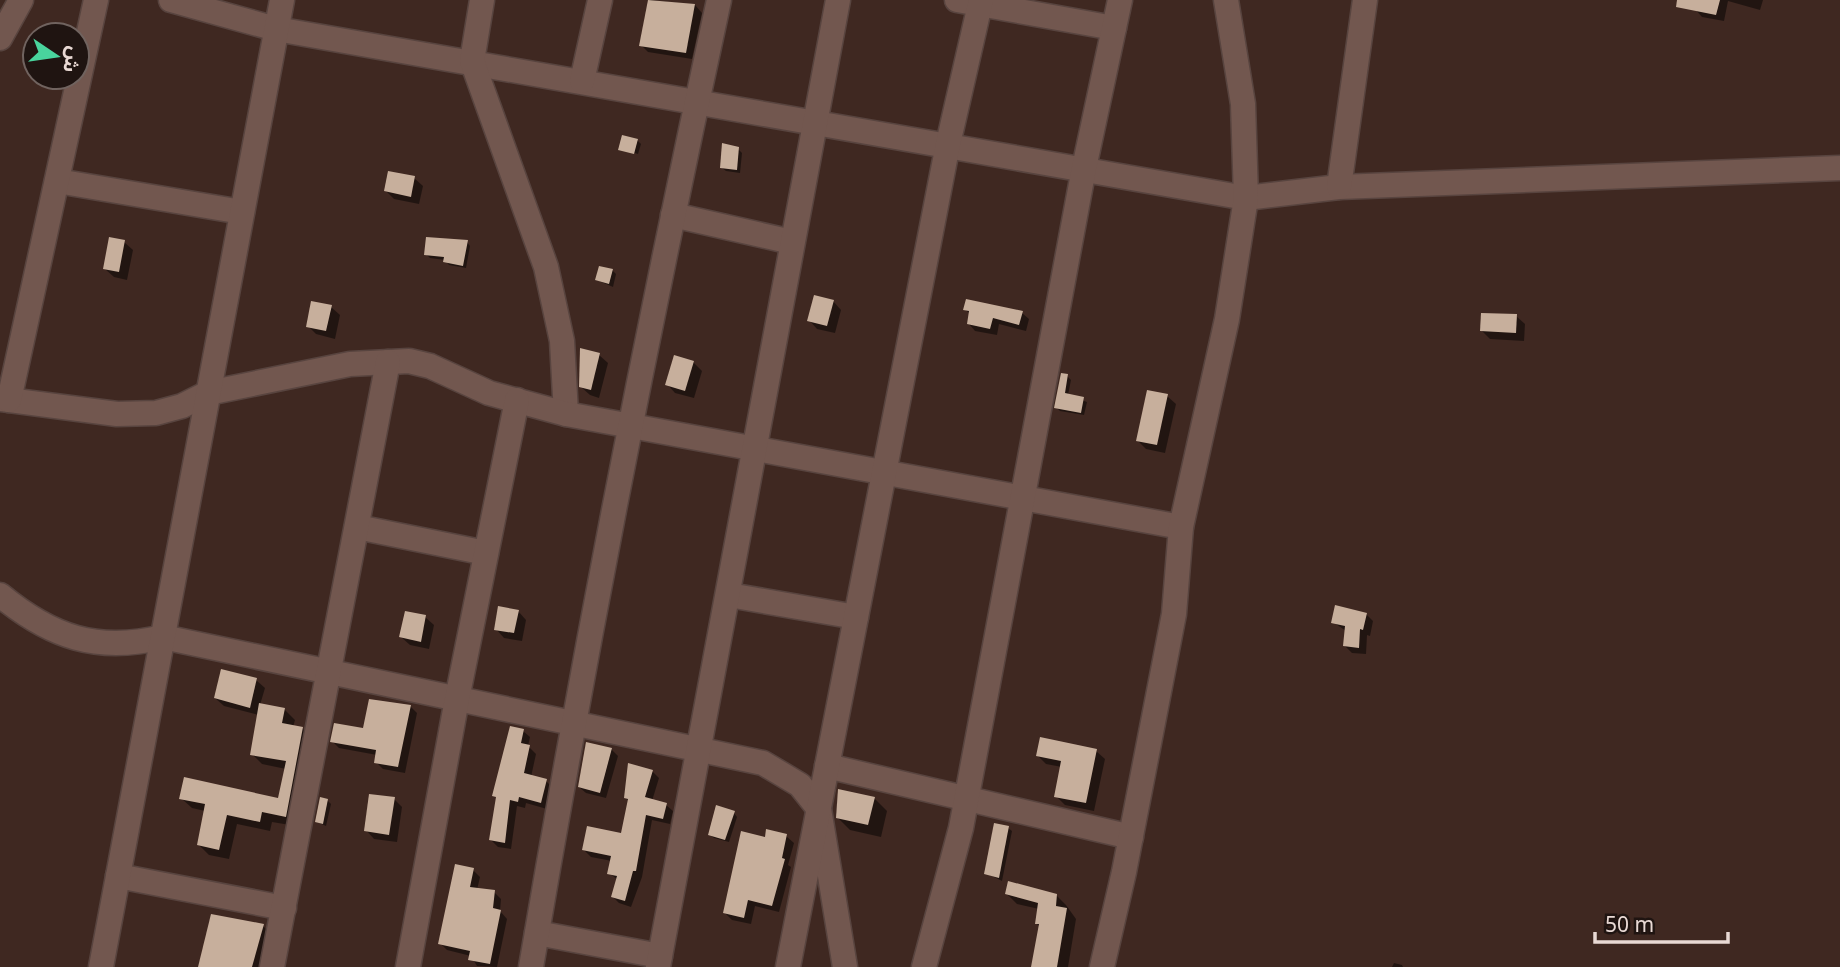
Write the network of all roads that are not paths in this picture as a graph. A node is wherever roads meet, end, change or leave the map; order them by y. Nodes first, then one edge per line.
1 (21, 0) edge
2 (96, 0) edge
3 (171, 0) edge
4 (282, 0) edge
5 (482, 0) edge
6 (600, 0) edge
7 (719, 0) edge
8 (838, 0) edge
9 (1120, 0) edge
10 (1226, 0) edge
11 (1365, 0) edge
12 (973, 1) edge
13 (1114, 28) junction
14 (276, 29) junction
15 (0, 38) edge
16 (472, 61) junction
17 (582, 81) junction
18 (697, 102) junction
19 (816, 124) junction
20 (948, 144) junction
21 (1084, 168) junction
22 (1840, 168) edge
23 (57, 181) junction
24 (1339, 187) junction
25 (1246, 198) junction
26 (242, 212) junction
27 (673, 215) junction
28 (792, 242) junction
29 (388, 362) junction
30 (208, 393) junction
31 (5, 399) edge
32 (517, 400) junction
33 (566, 414) junction
34 (628, 425) junction
35 (757, 449) junction
36 (884, 472) junction
37 (1023, 497) junction
38 (357, 527) junction
39 (1181, 527) junction
40 (486, 553) junction
41 (0, 595) edge
42 (729, 595) junction
43 (856, 617) junction
44 (163, 637) junction
45 (331, 672) junction
46 (457, 699) junction
47 (572, 723) junction
48 (699, 750) junction
49 (827, 766) junction
50 (967, 799) junction
51 (819, 809) junction
52 (1131, 837) junction
53 (118, 876) junction
54 (284, 908) junction
55 (537, 933) junction
56 (659, 962) edge
57 (101, 967) edge
58 (272, 967) edge
59 (408, 967) edge
60 (531, 967) edge
61 (788, 967) edge
62 (845, 967) edge
63 (924, 967) edge
64 (1102, 967) edge

1 - 15 street
2 - 23 street
3 - 14 street
4 - 14 street
5 - 16 street
6 - 17 street
7 - 18 street
8 - 19 street
9 - 13 street
10 - 25 street
11 - 24 street
12 - 13 street
12 - 20 street
13 - 21 street
14 - 16 street
14 - 26 street
16 - 17 street
16 - 33 street
17 - 18 street
18 - 19 street
18 - 27 street
19 - 20 street
19 - 28 street
20 - 21 street
20 - 36 street
21 - 25 street
21 - 37 street
22 - 24 street
23 - 26 street
23 - 31 street
24 - 25 street
25 - 39 street
26 - 30 street
27 - 28 street
27 - 34 street
28 - 35 street
29 - 30 street
29 - 32 street
29 - 38 street
30 - 31 street
30 - 44 street
32 - 33 street
32 - 40 street
33 - 34 street
34 - 35 street
34 - 47 street
35 - 36 street
35 - 42 street
36 - 37 street
36 - 43 street
37 - 39 street
37 - 50 street
38 - 40 street
38 - 45 street
39 - 52 street
40 - 46 street
41 - 44 street
42 - 43 street
42 - 48 street
43 - 49 street
44 - 45 street
44 - 53 street
45 - 46 street
45 - 54 street
46 - 47 street
46 - 59 street
47 - 48 street
47 - 55 street
48 - 51 street
48 - 56 street
49 - 50 street
49 - 51 street
50 - 52 street
50 - 63 street
51 - 61 street
51 - 62 street
52 - 64 street
53 - 54 street
53 - 57 street
54 - 58 street
55 - 56 street
55 - 60 street

